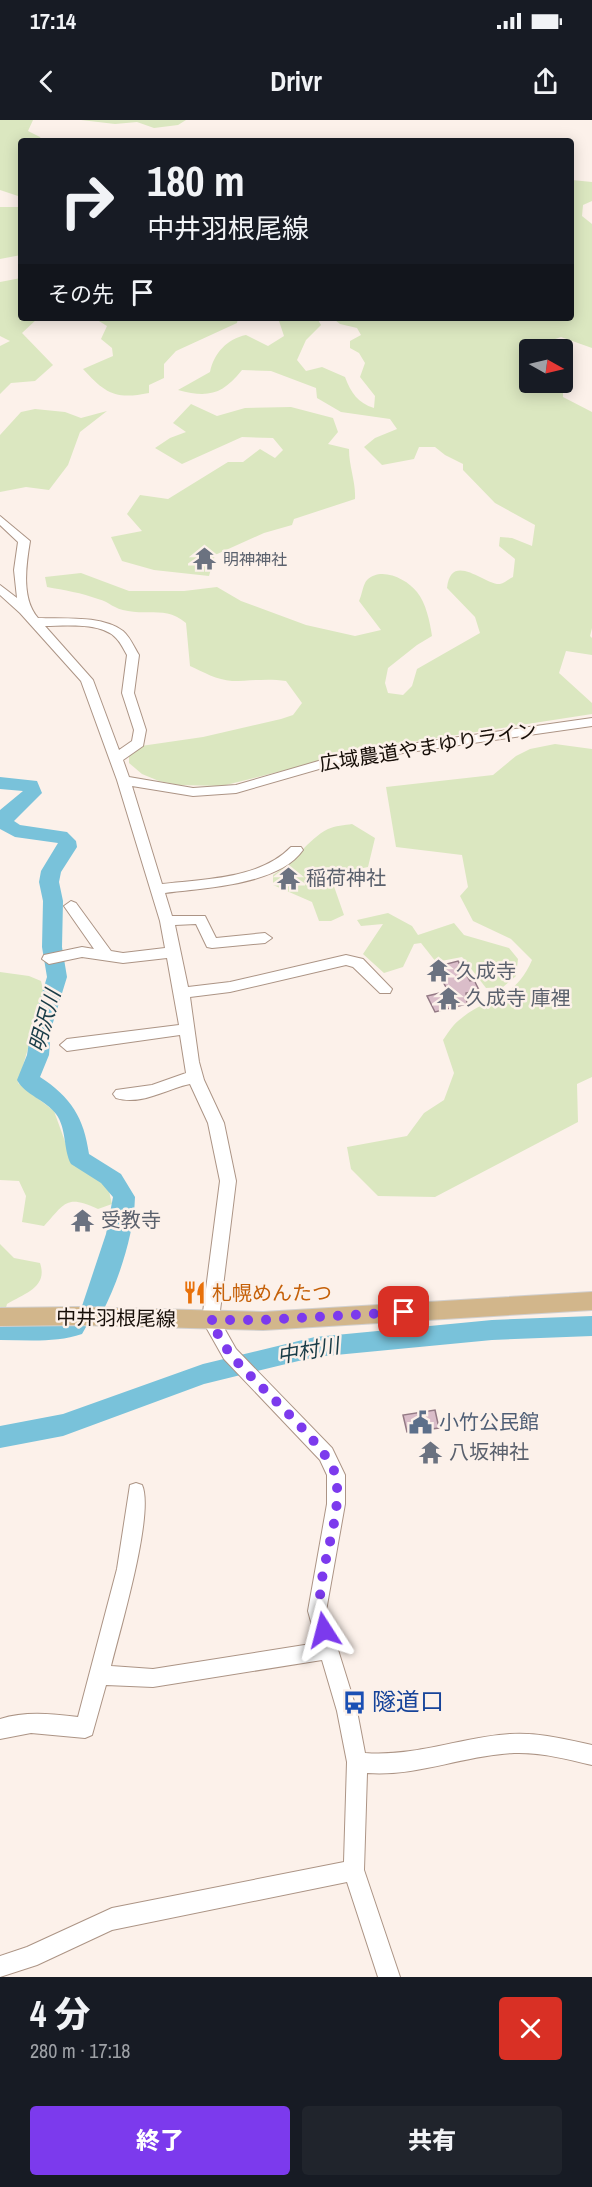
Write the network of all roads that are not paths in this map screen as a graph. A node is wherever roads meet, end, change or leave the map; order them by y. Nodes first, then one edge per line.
1 (0, 519) edge
2 (0, 589) edge
3 (24, 610) junction
4 (35, 622) junction
5 (592, 722) edge
6 (116, 759) junction
7 (124, 780) junction
8 (296, 850) dead end
9 (156, 889) junction
10 (71, 906) dead end
11 (167, 921) junction
12 (265, 938) dead end
13 (173, 952) junction
14 (108, 957) junction
15 (49, 959) dead end
16 (385, 989) dead end
17 (182, 993) junction
18 (186, 1029) junction
19 (67, 1045) dead end
20 (195, 1077) junction
21 (121, 1094) dead end
22 (592, 1301) edge
23 (0, 1317) edge
24 (210, 1320) junction
25 (136, 1491) dead end
26 (330, 1650) junction
27 (99, 1675) junction
28 (0, 1729) edge
29 (592, 1755) edge
30 (357, 1762) junction
31 (354, 1870) junction
32 (0, 1967) edge
33 (389, 1977) edge

1 - 3 street
2 - 3 street
3 - 4 street
4 - 6 street
4 - 6 street
5 - 7 street, 広域農道やまゆりライン
6 - 7 street
7 - 9 street
8 - 9 street
9 - 11 street
10 - 14 street
11 - 12 street
11 - 13 street
13 - 14 street
13 - 17 street
14 - 15 street
16 - 17 street
17 - 18 street
18 - 19 street
18 - 20 street
20 - 21 street
20 - 24 street
22 - 24 main road, 中井羽根尾線
23 - 24 main road, 中井羽根尾線
24 - 26 street
25 - 27 street
26 - 27 street
26 - 30 street
27 - 28 street
29 - 30 street
30 - 31 street
31 - 32 street
31 - 33 street

